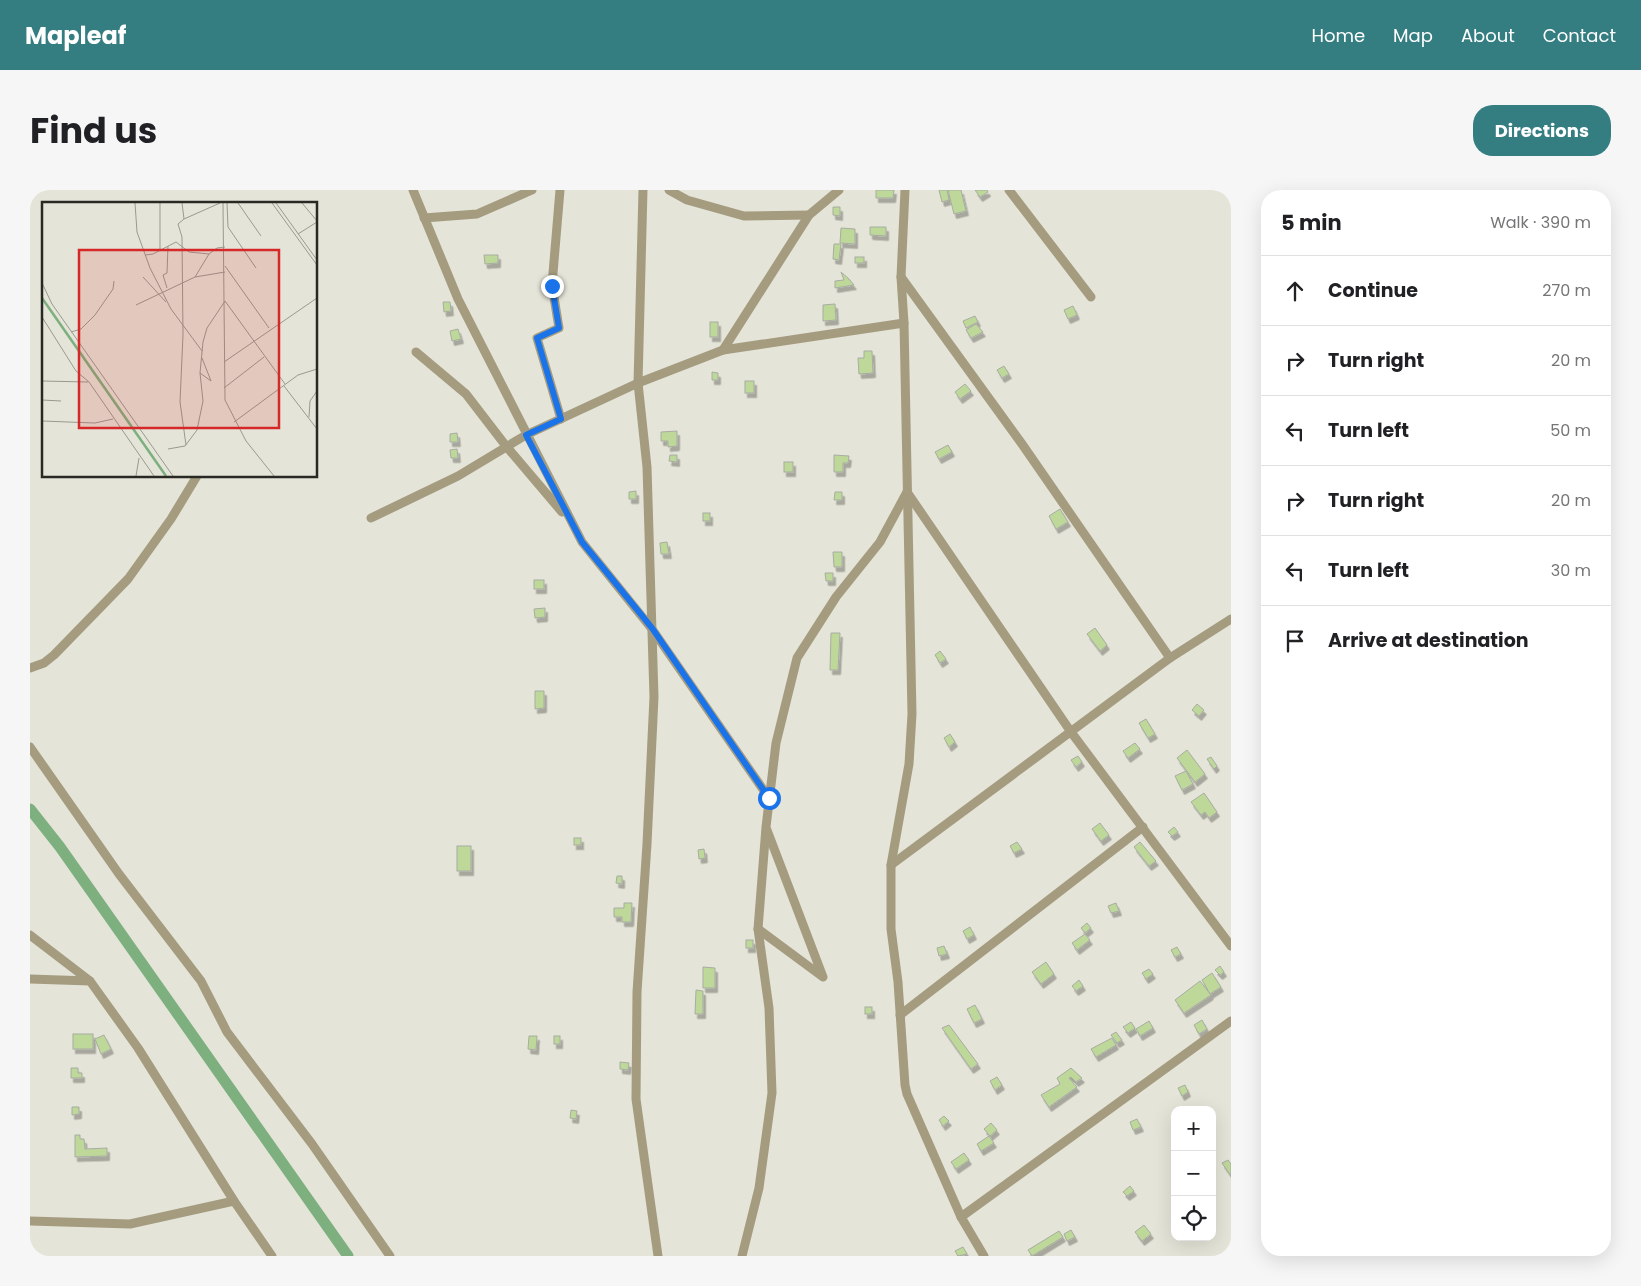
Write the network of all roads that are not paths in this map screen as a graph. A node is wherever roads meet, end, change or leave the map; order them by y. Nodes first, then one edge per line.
1 (413, 190) edge
2 (532, 190) edge
3 (560, 190) edge
4 (643, 190) edge
5 (669, 190) edge
6 (839, 190) edge
7 (904, 190) edge
8 (1009, 190) edge
9 (518, 193) edge
10 (809, 215) junction
11 (424, 218) junction
12 (901, 277) junction
13 (1091, 297) dead end
14 (904, 323) junction
15 (723, 350) junction
16 (416, 352) dead end
17 (638, 384) junction
18 (561, 419) junction
19 (526, 435) junction
20 (506, 446) junction
21 (196, 478) edge
22 (907, 492) junction
23 (372, 518) dead end
24 (572, 523) junction
25 (1231, 619) edge
26 (652, 628) junction
27 (1170, 658) junction
28 (30, 668) edge
29 (1071, 732) junction
30 (30, 747) edge
31 (769, 798) junction
32 (766, 827) junction
33 (1143, 827) junction
34 (891, 865) junction
35 (758, 929) junction
36 (30, 935) edge
37 (1231, 946) edge
38 (30, 979) edge
39 (90, 981) junction
40 (900, 1016) junction
41 (1231, 1021) edge
42 (234, 1201) junction
43 (961, 1217) junction
44 (30, 1221) edge
45 (272, 1256) edge
46 (390, 1256) edge
47 (658, 1256) edge
48 (742, 1256) edge
49 (984, 1256) edge

1 - 11 street
2 - 9 street
3 - 18 street
4 - 17 street
5 - 10 street
6 - 10 street
7 - 12 street
8 - 13 street
9 - 11 street
10 - 15 street
11 - 19 street
12 - 14 street
12 - 27 street
14 - 15 street
14 - 22 street
15 - 17 street
16 - 20 street
17 - 18 street
17 - 26 street
18 - 19 street
19 - 20 street
19 - 24 street
20 - 23 street
20 - 24 street
21 - 28 street
22 - 29 street
22 - 31 street
22 - 34 street
24 - 26 street
25 - 27 street
26 - 31 street
26 - 47 street
27 - 29 street
29 - 33 street
29 - 34 street
30 - 46 street
31 - 32 street
32 - 35 street
32 - 35 street
33 - 37 street
33 - 40 street
34 - 40 street
35 - 48 street
36 - 39 street
38 - 39 street
39 - 42 street
40 - 43 street
41 - 43 street
42 - 44 street
42 - 45 street
43 - 49 street

